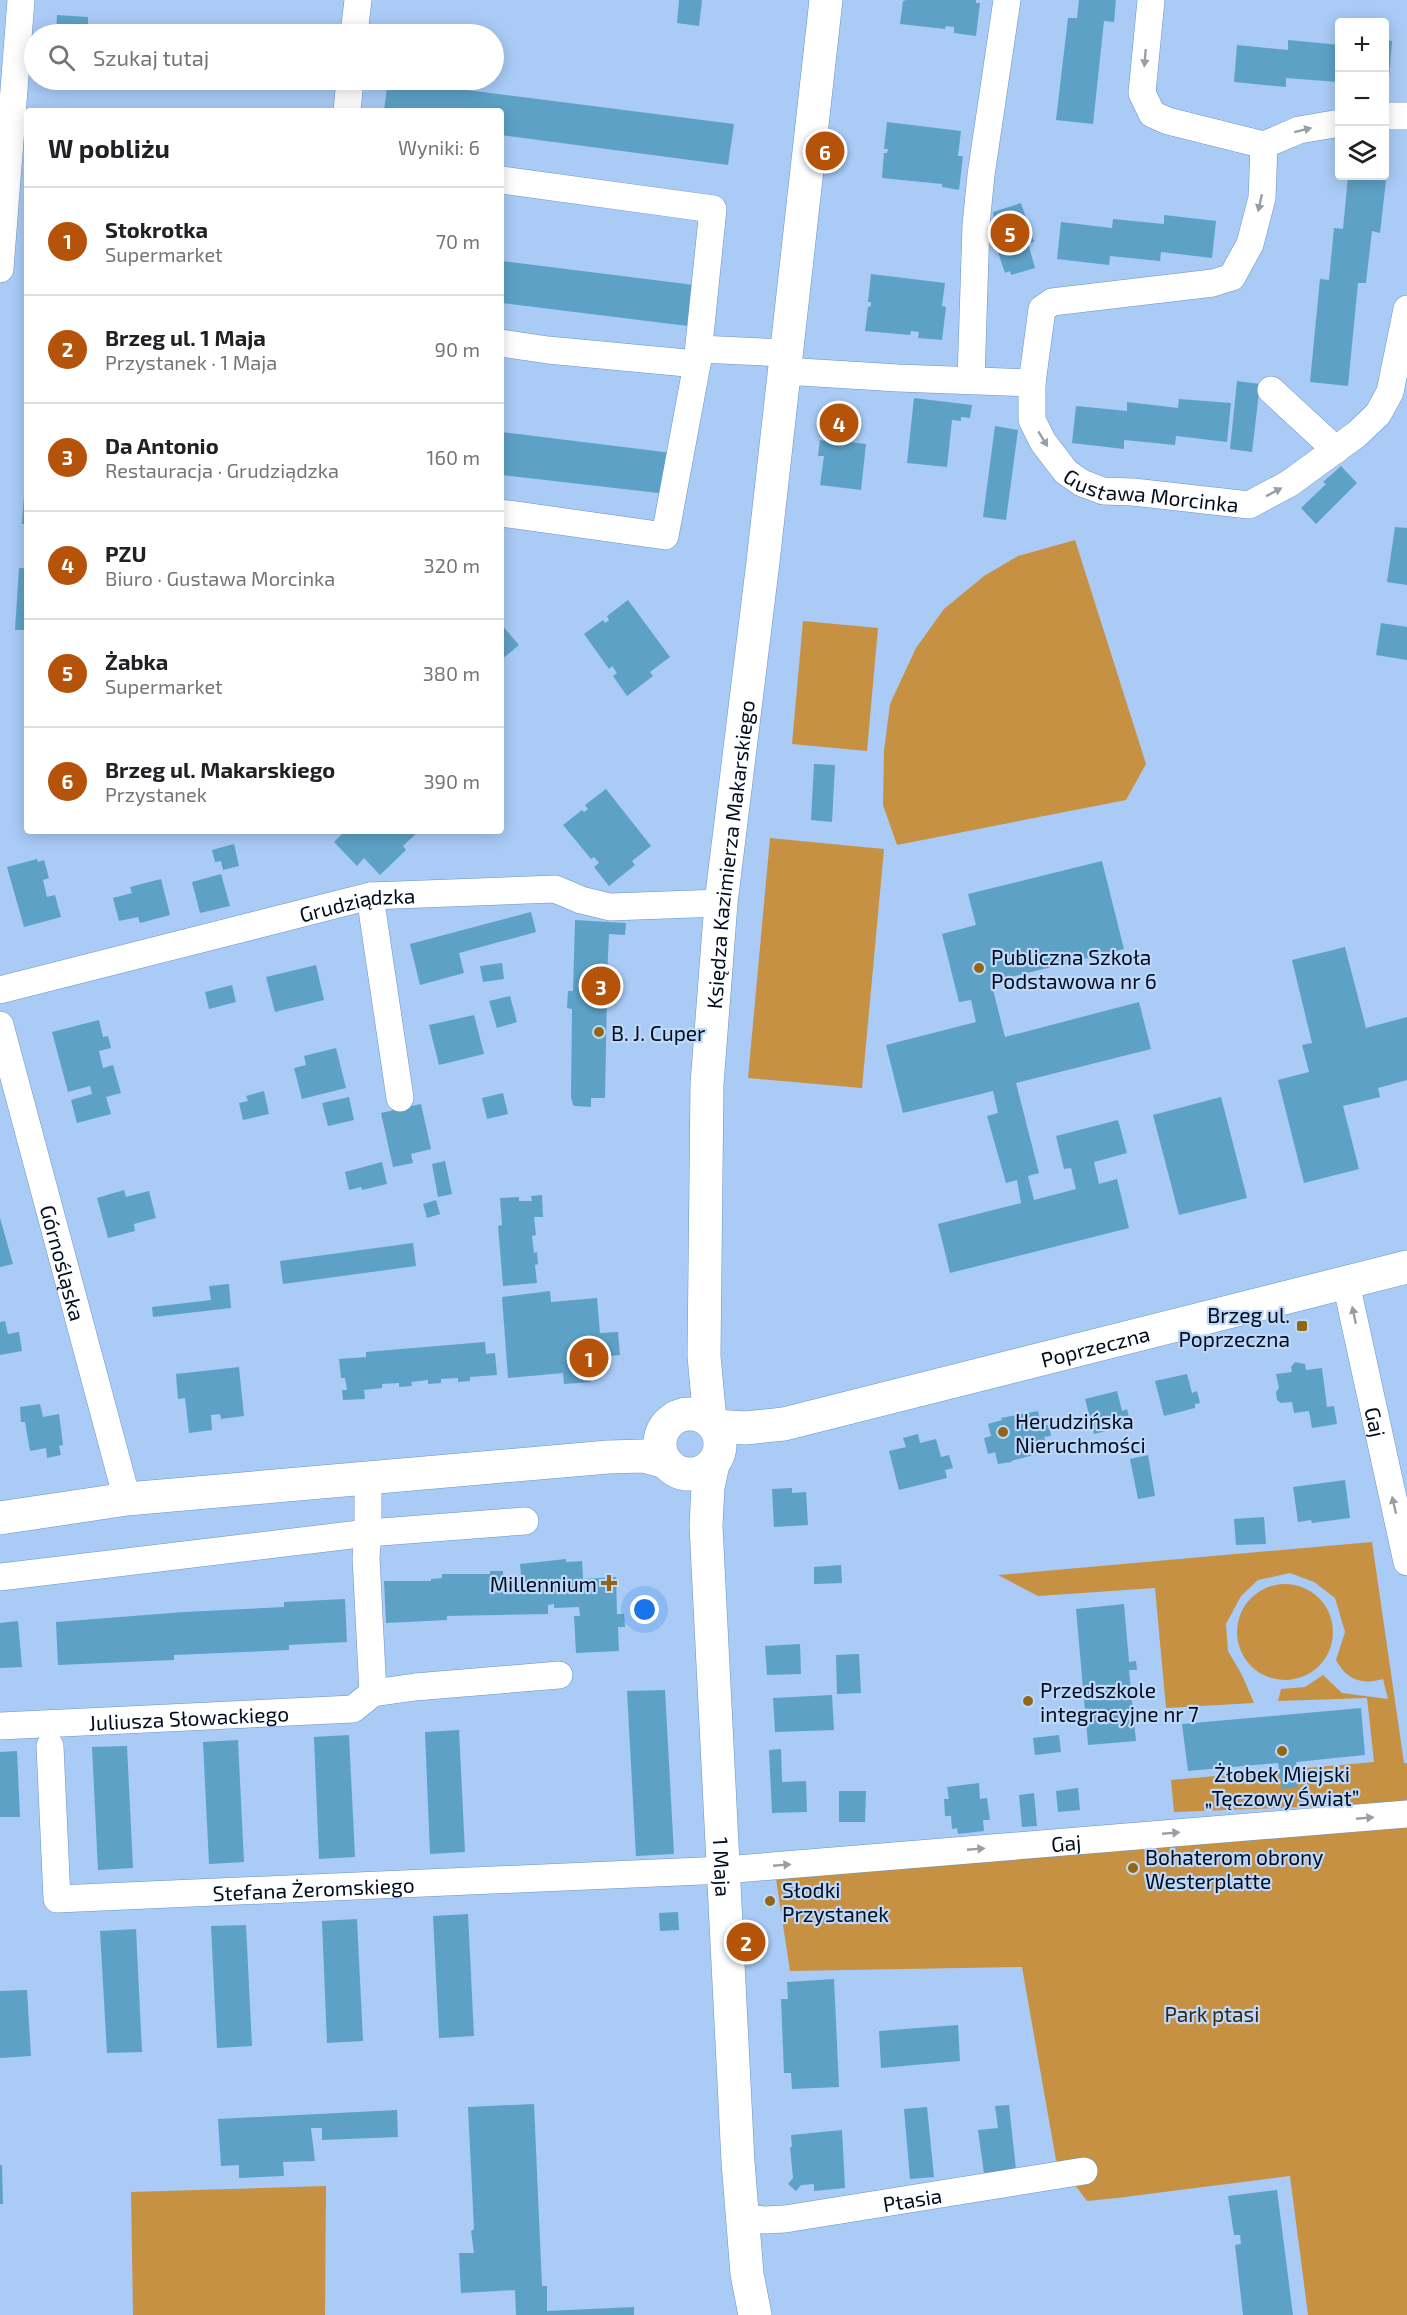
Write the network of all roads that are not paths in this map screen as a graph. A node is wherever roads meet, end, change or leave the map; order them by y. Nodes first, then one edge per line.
1 (21, 0) edge
2 (358, 0) edge
3 (826, 0) edge
4 (1007, 0) edge
5 (1151, 0) edge
6 (355, 24) edge
7 (349, 90) edge
8 (347, 108) edge
9 (1407, 116) edge
10 (1389, 117) edge
11 (1335, 124) edge
12 (1264, 145) junction
13 (504, 180) edge
14 (0, 269) edge
15 (1407, 309) edge
16 (504, 343) edge
17 (698, 357) junction
18 (785, 362) junction
19 (971, 380) junction
20 (1032, 383) junction
21 (1271, 390) dead end
22 (1336, 450) junction
23 (504, 513) edge
24 (370, 896) junction
25 (721, 903) junction
26 (0, 990) edge
27 (0, 1025) edge
28 (400, 1098) dead end
29 (1407, 1268) edge
30 (1346, 1283) junction
31 (694, 1443) junction
32 (368, 1478) junction
33 (127, 1499) junction
34 (0, 1518) edge
35 (525, 1521) dead end
36 (369, 1533) junction
37 (1407, 1562) edge
38 (0, 1577) edge
39 (559, 1676) dead end
40 (373, 1694) junction
41 (0, 1726) edge
42 (50, 1746) dead end
43 (1407, 1814) edge
44 (724, 1870) junction
45 (1084, 2171) dead end
46 (741, 2218) junction
47 (755, 2315) edge

1 - 14 street
2 - 6 street
3 - 18 street, Księdza Kazimierza Makarskiego
4 - 19 street
5 -> 12 street
7 - 8 street
9 - 10 street
12 -> 11 street
12 -> 20 street, Gustawa Morcinka
13 - 17 street
15 - 22 street, Gustawa Morcinka
16 - 17 street
17 - 18 street
17 - 23 street
18 - 19 street
18 - 25 street, Księdza Kazimierza Makarskiego
19 - 20 street
20 -> 22 street, Gustawa Morcinka
21 - 22 street
24 - 25 street, Grudziądzka
24 - 26 street, Grudziądzka
24 - 28 street
25 - 31 street, Księdza Kazimierza Makarskiego
27 - 33 street, Górnośląska
29 - 30 street, Poprzeczna
30 - 31 street, Poprzeczna
37 -> 30 street, Gaj
31 - 32 street
31 - 44 street, 1 Maja
32 - 33 street
32 - 36 street
33 - 34 street
35 - 36 street
36 - 38 street
36 - 40 street
39 - 40 street, Juliusza Słowackiego
40 - 41 street, Juliusza Słowackiego
42 - 44 street, Stefana Żeromskiego
44 -> 43 street, Gaj
44 - 46 street, 1 Maja
45 - 46 street, Ptasia
46 - 47 street, 1 Maja

